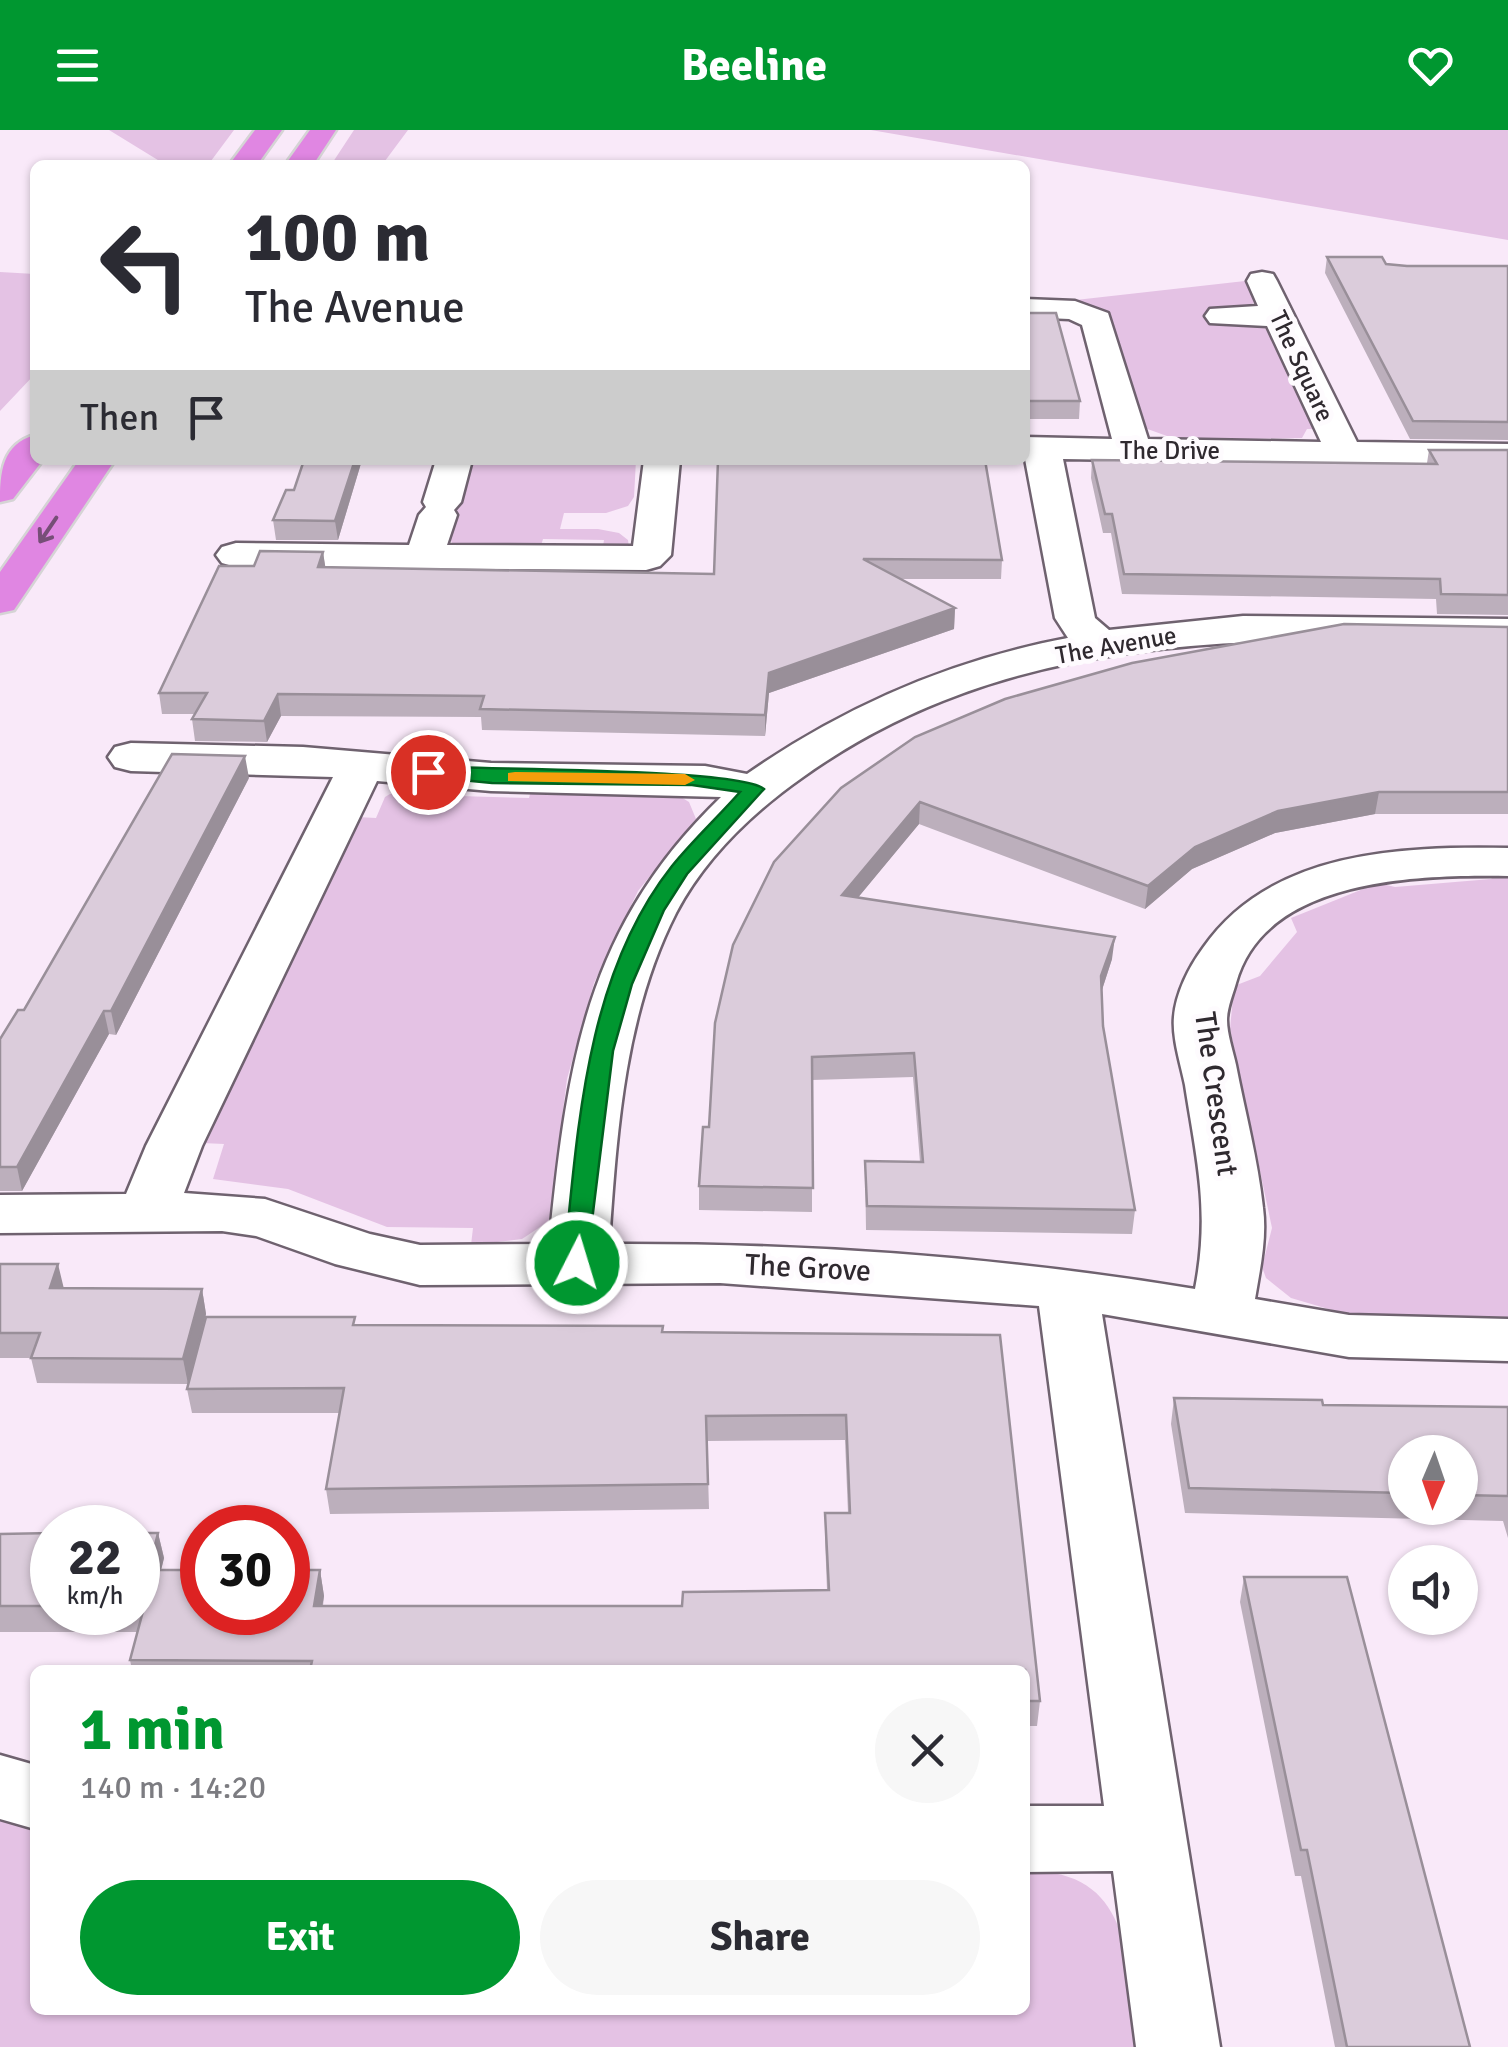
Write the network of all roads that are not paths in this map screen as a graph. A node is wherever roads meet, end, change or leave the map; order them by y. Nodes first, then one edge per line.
1 (269, 130) edge
2 (323, 130) edge
3 (247, 160) edge
4 (302, 160) edge
5 (1262, 281) dead end
6 (1030, 308) edge
7 (1221, 316) dead end
8 (1278, 316) junction
9 (1034, 448) edge
10 (1134, 449) junction
11 (1343, 452) junction
12 (30, 453) edge
13 (1508, 455) edge
14 (94, 465) edge
15 (453, 465) edge
16 (660, 465) edge
17 (0, 492) edge
18 (236, 555) dead end
19 (424, 557) junction
20 (0, 601) edge
21 (1508, 631) edge
22 (1102, 644) junction
23 (131, 756) dead end
24 (362, 766) junction
25 (754, 789) junction
26 (1508, 862) edge
27 (148, 1212) junction
28 (0, 1214) edge
29 (577, 1263) junction
30 (1067, 1288) junction
31 (1222, 1312) junction
32 (1508, 1340) edge
33 (0, 1788) edge
34 (30, 1795) edge
35 (1149, 1838) junction
36 (1030, 1840) edge
37 (1178, 2047) edge

1 - 3 highway
2 - 4 highway
5 - 8 street, The Square
6 - 10 street
7 - 8 street
8 - 11 street, The Square
9 - 10 street, The Drive
9 - 22 street, The Drive
10 - 11 street, The Drive
11 - 13 street, The Drive
12 - 17 highway
14 -> 20 highway
15 - 19 street
16 - 19 street
18 - 19 street
21 - 22 street, The Avenue
22 - 25 street, The Avenue
23 - 24 street
24 - 25 street
24 - 27 street
25 - 29 street, The Avenue
26 - 31 street, The Crescent
27 - 28 street, The Grove
27 - 29 street, The Grove
29 - 30 street, The Grove
30 - 31 street
30 - 35 street
31 - 32 street
33 - 34 street
35 - 36 street
35 - 37 street

